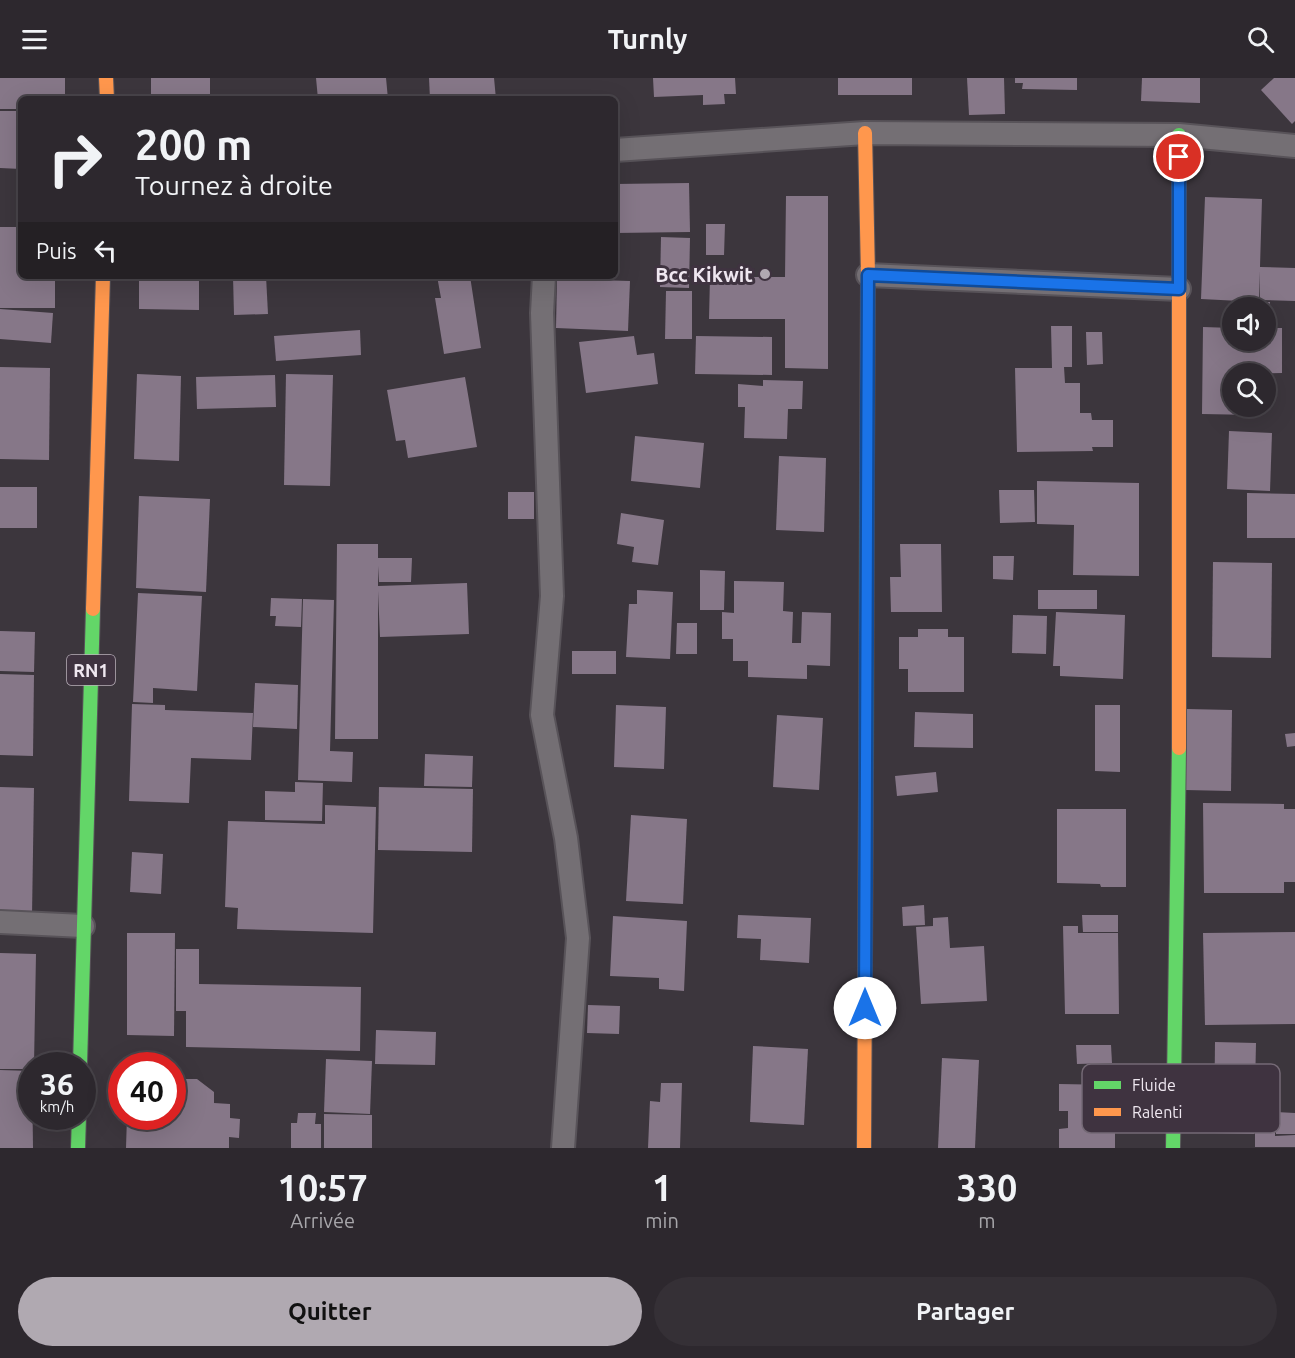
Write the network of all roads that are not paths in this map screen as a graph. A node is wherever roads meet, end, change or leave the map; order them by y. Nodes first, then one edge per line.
1 (106, 78) edge
2 (106, 96) edge
3 (865, 133) junction
4 (1179, 135) junction
5 (1295, 146) edge
6 (618, 150) edge
7 (868, 275) junction
8 (103, 279) edge
9 (544, 279) edge
10 (1179, 289) junction
11 (0, 922) edge
12 (82, 926) junction
13 (80, 1052) edge
14 (1174, 1064) edge
15 (79, 1130) edge
16 (1173, 1133) edge
17 (78, 1148) edge
18 (563, 1148) edge
19 (864, 1148) edge
20 (1173, 1148) edge

1 - 2 main road
3 - 4 street
3 - 6 street
3 - 7 main road
4 - 5 street
4 - 10 main road
7 - 10 street
7 - 19 main road
8 - 12 main road, RN1
9 - 18 street
10 - 14 main road
11 - 12 street
12 - 13 main road, RN1
15 - 17 main road
16 - 20 main road

